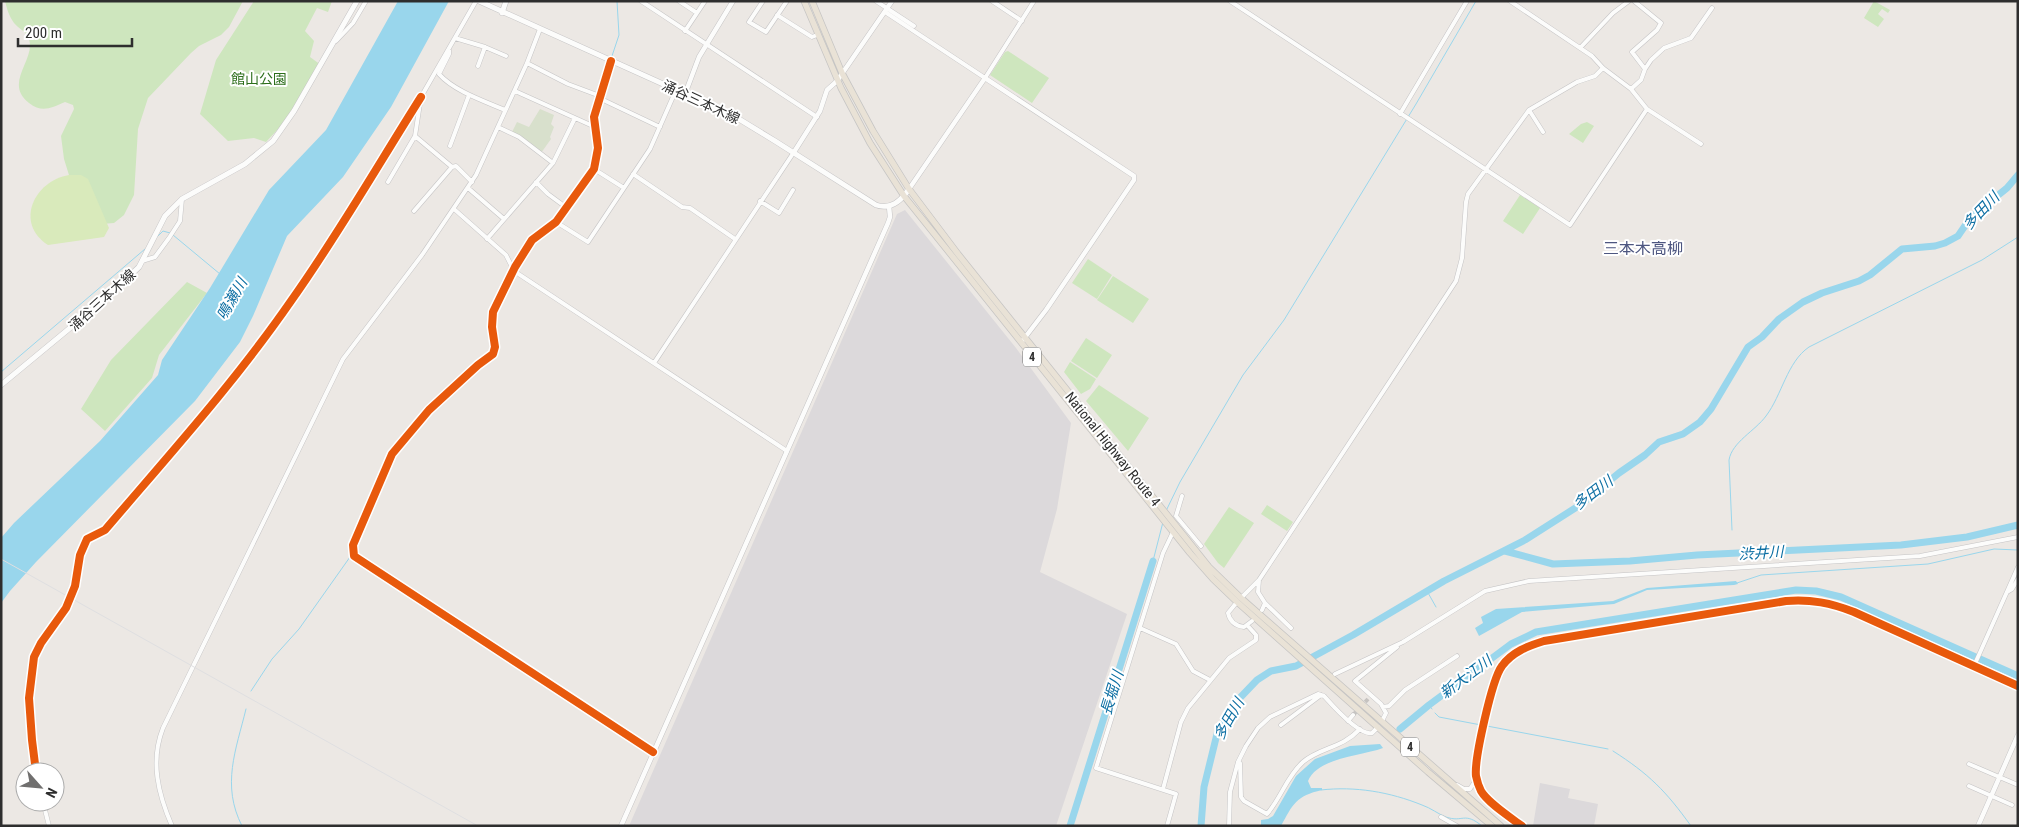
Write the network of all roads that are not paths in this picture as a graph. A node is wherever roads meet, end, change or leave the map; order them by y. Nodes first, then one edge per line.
1 (357, 1) edge
2 (366, 1) edge
3 (477, 1) edge
4 (506, 1) edge
5 (641, 1) edge
6 (679, 1) edge
7 (705, 1) edge
8 (734, 1) edge
9 (787, 1) edge
10 (804, 1) edge
11 (812, 1) edge
12 (876, 1) edge
13 (892, 1) edge
14 (992, 1) edge
15 (1034, 1) edge
16 (1467, 1) edge
17 (1510, 1) edge
18 (1629, 1) edge
19 (1634, 1) edge
20 (760, 2) edge
21 (1232, 2) edge
22 (1712, 8) dead end
23 (886, 10) junction
24 (502, 13) junction
25 (697, 13) junction
26 (777, 15) junction
27 (1022, 21) junction
28 (914, 26) dead end
29 (540, 29) junction
30 (685, 30) junction
31 (817, 36) junction
32 (455, 38) junction
33 (334, 43) junction
34 (706, 44) junction
35 (486, 47) junction
36 (449, 48) junction
37 (1580, 48) junction
38 (506, 56) dead end
39 (612, 61) junction
40 (527, 63) junction
41 (478, 66) dead end
42 (1603, 68) junction
43 (1645, 69) junction
44 (842, 73) junction
45 (984, 78) junction
46 (837, 81) junction
47 (1631, 89) junction
48 (676, 90) junction
49 (514, 91) junction
50 (686, 94) junction
51 (469, 95) junction
52 (421, 97) junction
53 (599, 97) junction
54 (1647, 109) junction
55 (505, 110) junction
56 (1529, 110) junction
57 (1402, 115) junction
58 (817, 117) junction
59 (575, 118) junction
60 (498, 127) junction
61 (595, 127) junction
62 (660, 127) junction
63 (1543, 132) dead end
64 (415, 136) junction
65 (1701, 144) dead end
66 (450, 146) dead end
67 (794, 152) junction
68 (553, 163) junction
69 (452, 167) junction
70 (594, 169) junction
71 (1486, 170) junction
72 (633, 174) junction
73 (388, 182) dead end
74 (472, 182) junction
75 (536, 182) junction
76 (468, 188) junction
77 (624, 188) junction
78 (910, 189) junction
79 (793, 190) dead end
80 (904, 196) junction
81 (182, 199) junction
82 (760, 201) junction
83 (889, 206) junction
84 (566, 207) junction
85 (454, 209) junction
86 (414, 211) dead end
87 (504, 219) junction
88 (556, 222) junction
89 (487, 238) junction
90 (735, 239) junction
91 (142, 261) junction
92 (514, 270) junction
93 (1023, 340) junction
94 (654, 363) junction
95 (1, 385) edge
96 (787, 451) junction
97 (1182, 496) dead end
98 (1175, 527) junction
99 (2018, 536) edge
100 (1201, 546) dead end
101 (2018, 567) edge
102 (2018, 579) edge
103 (1259, 580) junction
104 (2007, 592) junction
105 (1239, 600) junction
106 (1264, 603) junction
107 (1262, 610) dead end
108 (1252, 622) dead end
109 (1247, 625) junction
110 (1140, 628) junction
111 (1291, 628) dead end
112 (1403, 642) junction
113 (1457, 656) dead end
114 (1976, 664) junction
115 (1318, 669) junction
116 (1335, 674) dead end
117 (1210, 680) junction
118 (2018, 686) edge
119 (1321, 694) junction
120 (1372, 695) junction
121 (1368, 699) tunnel mouth
122 (1383, 707) junction
123 (1353, 716) tunnel mouth
124 (1348, 721) junction
125 (1382, 721) junction
126 (1281, 725) dead end
127 (1378, 727) junction
128 (1360, 729) junction
129 (2018, 735) edge
130 (653, 752) junction
131 (35, 762) edge
132 (1238, 762) junction
133 (1969, 764) dead end
134 (1440, 774) junction
135 (1999, 777) junction
136 (1477, 778) junction
137 (2018, 785) edge
138 (1969, 786) dead end
139 (1163, 788) junction
140 (1991, 796) junction
141 (2012, 805) dead end
142 (45, 812) edge
143 (1441, 817) dead end
144 (50, 826) edge
145 (172, 826) edge
146 (621, 826) edge
147 (1167, 826) edge
148 (1229, 826) edge
149 (1457, 826) edge
150 (1492, 826) edge
151 (1501, 826) edge
152 (1522, 826) edge
153 (1978, 826) edge

1 - 33 main road, 涌谷三本木線
2 - 33 street
3 - 24 main road, 涌谷三本木線
3 - 32 street
4 - 24 main road
5 - 30 street
6 - 25 street
7 - 25 street
8 - 34 street
9 - 26 street
10 - 31 highway, National Highway Route 4 / 4
11 - 44 highway, National Highway Route 4 / 4
12 - 23 street
13 - 23 street
14 - 27 street
15 - 27 street
16 - 57 street
17 - 37 street
18 - 37 street
19 - 43 street
20 - 26 street
21 - 57 street
22 - 43 street
23 - 28 street
23 - 44 street
23 - 45 street
24 - 29 main road, 涌谷三本木線
25 - 30 street
26 - 31 street
27 - 45 street
29 - 39 main road, 涌谷三本木線
29 - 40 street
30 - 34 street
31 - 46 highway, National Highway Route 4 / 4
32 - 35 street
32 - 36 street
33 - 81 main road, 涌谷三本木線
34 - 50 street
34 - 58 street
35 - 38 street
35 - 41 street
36 - 51 street
36 - 52 street
37 - 42 street
39 - 48 main road, 涌谷三本木線
39 - 53 street
40 - 49 street
40 - 53 street
42 - 47 street
42 - 56 street
43 - 47 street
44 - 46 street
44 - 78 highway, National Highway Route 4 / 4
45 - 78 street
45 - 93 street
46 - 58 street
46 - 80 highway, National Highway Route 4 / 4
47 - 54 street
48 - 50 main road, 涌谷三本木線
48 - 62 street
49 - 55 street
49 - 59 street
50 - 67 main road, 涌谷三本木線
51 - 55 street
51 - 66 street
52 - 64 street
52 - 131 street
53 - 61 street
53 - 62 street
54 - 65 street
54 - 71 street
55 - 60 street
56 - 63 street
56 - 71 street
57 - 71 street
58 - 67 street
59 - 61 street
59 - 68 street
60 - 68 street
60 - 74 street
61 - 70 street
62 - 72 street
64 - 69 street
64 - 73 street
67 - 82 street
67 - 83 main road, 涌谷三本木線
68 - 75 street
69 - 74 street
69 - 86 street
70 - 77 street
70 - 84 street
71 - 103 street
72 - 77 street
72 - 90 street
74 - 76 street
75 - 84 street
75 - 87 street
76 - 85 street
76 - 87 street
77 - 88 street
78 - 80 main road
78 - 93 highway, National Highway Route 4 / 4
79 - 82 street
80 - 83 main road
80 - 93 highway, National Highway Route 4 / 4
81 - 91 main road, 涌谷三本木線
81 - 91 street
82 - 90 street
83 - 96 street
84 - 88 street
85 - 89 street
85 - 145 street
87 - 89 street
88 - 92 street
89 - 92 street
90 - 94 street
91 - 95 main road, 涌谷三本木線
92 - 94 street
92 - 130 street
93 - 98 highway, National Highway Route 4 / 4
94 - 96 street
96 - 130 street
97 - 98 street
98 - 100 street
98 - 105 highway, National Highway Route 4 / 4
98 - 110 street
99 - 112 street
101 - 104 street
102 - 104 street
103 - 105 street
103 - 106 street
104 - 114 street
105 - 109 street
105 - 115 highway, National Highway Route 4 / 4
106 - 107 street
106 - 111 street
108 - 109 street
109 - 117 street
110 - 117 street
110 - 139 street
112 - 116 street
112 - 120 street
113 - 122 street
114 - 118 street
114 - 136 street
115 - 125 highway, National Highway Route 4 / 4
115 - 127 highway, National Highway Route 4 / 4
117 - 139 street
119 - 124 street
119 - 126 street
119 - 132 street
120 - 121 street
120 - 122 street
122 - 125 street
123 - 124 street
124 - 128 street
125 - 134 highway, National Highway Route 4 / 4
127 - 128 street
127 - 150 highway, National Highway Route 4 / 4
128 - 132 street
129 - 135 street
130 - 146 street
132 - 148 street
133 - 135 street
134 - 136 street
134 - 151 highway, National Highway Route 4 / 4
135 - 137 street
135 - 140 street
136 - 152 street
138 - 140 street
139 - 147 street
140 - 141 street
140 - 153 street
142 - 144 street
143 - 149 street

